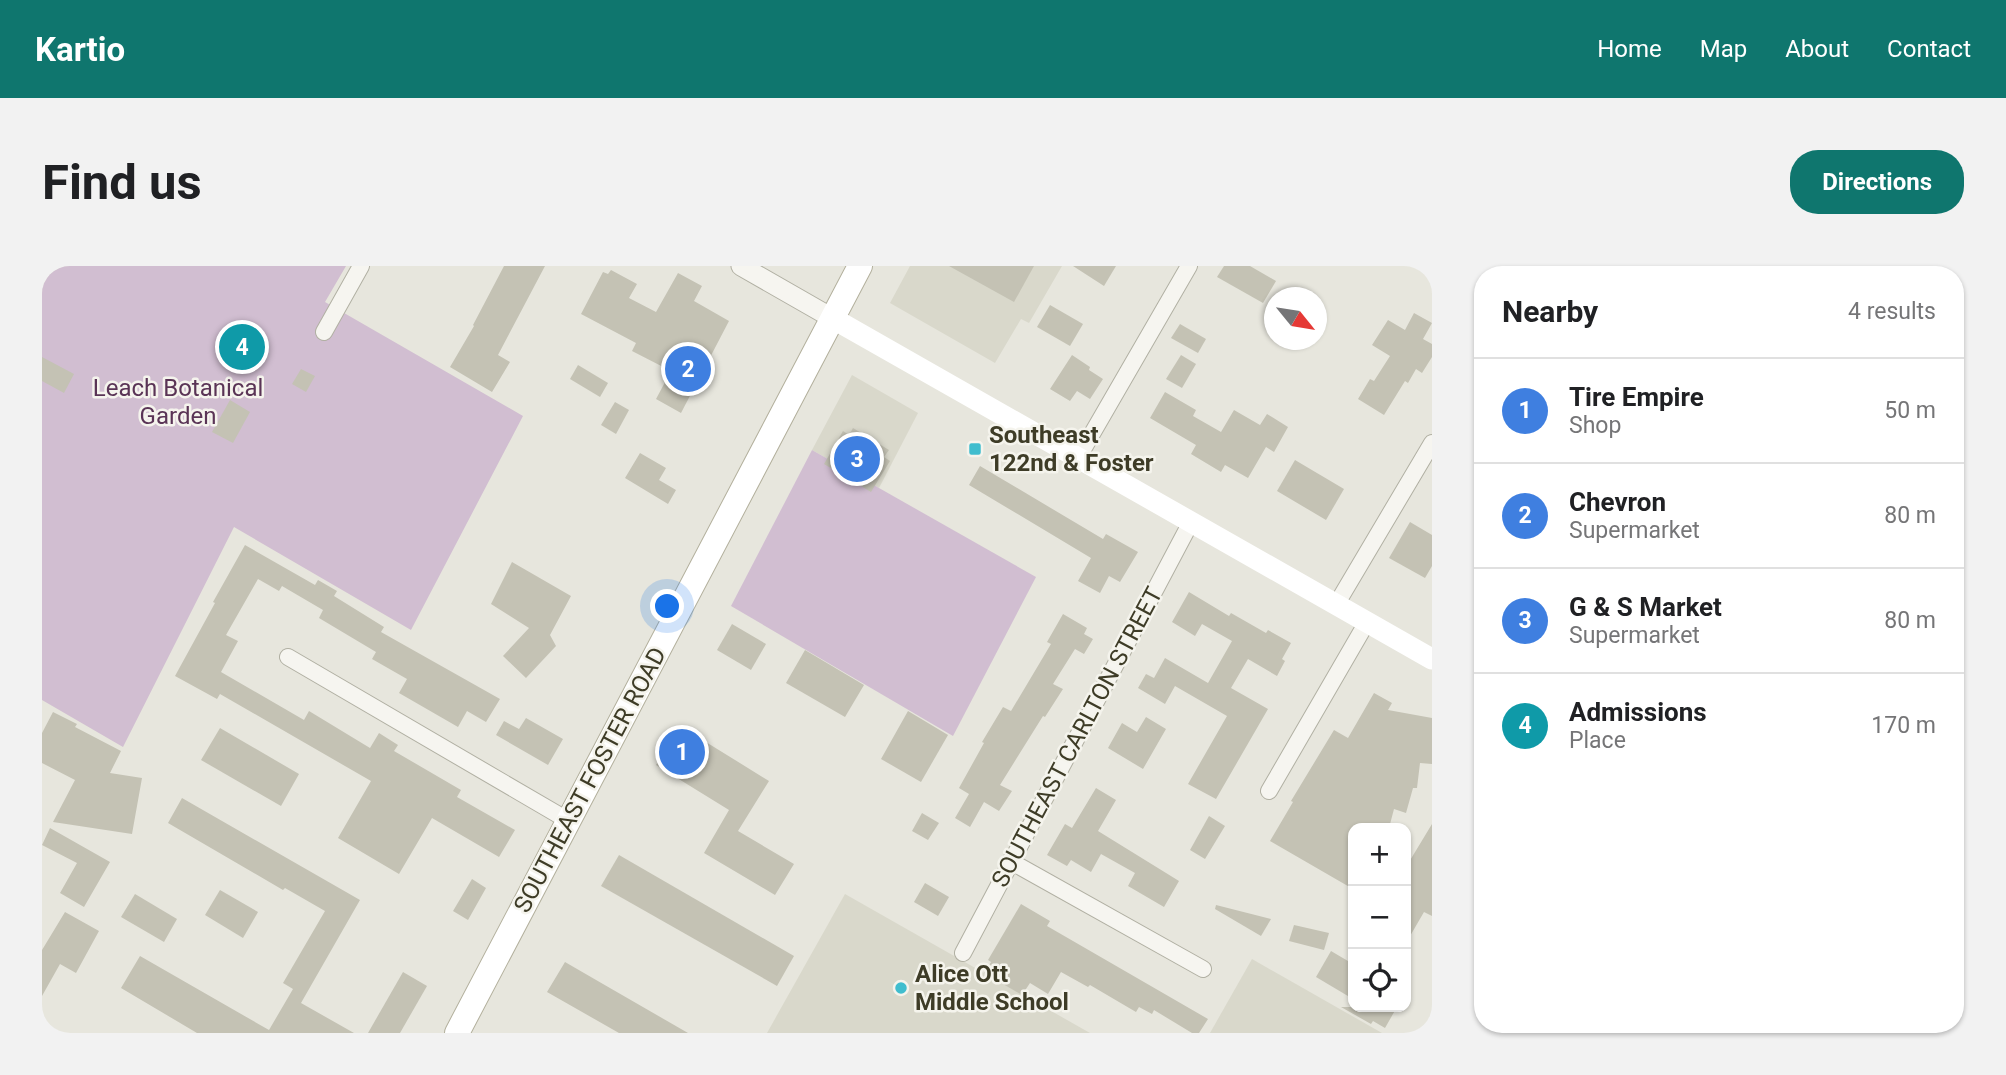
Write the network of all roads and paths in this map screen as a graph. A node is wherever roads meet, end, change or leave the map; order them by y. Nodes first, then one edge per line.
1 (361, 266) edge
2 (741, 266) edge
3 (860, 266) edge
4 (1189, 266) edge
5 (832, 318) junction
6 (324, 332) dead end
7 (1432, 443) edge
8 (1078, 458) junction
9 (1191, 522) junction
10 (1336, 605) junction
11 (1367, 622) junction
12 (288, 657) dead end
13 (1432, 659) edge
14 (1269, 791) dead end
15 (569, 821) junction
16 (1010, 861) junction
17 (963, 953) dead end
18 (1203, 969) dead end
19 (457, 1033) edge

1 - 6 street
2 - 5 street
3 - 5 main road, SOUTHEAST FOSTER ROAD
4 - 8 street
5 - 8 main road
5 - 15 main road, SOUTHEAST FOSTER ROAD
7 - 10 street
8 - 9 main road
9 - 10 main road
9 - 16 street, SOUTHEAST CARLTON STREET
10 - 11 main road
11 - 13 main road
11 - 14 street
12 - 15 street
15 - 19 main road, SOUTHEAST FOSTER ROAD
16 - 17 street, SOUTHEAST CARLTON STREET
16 - 18 street

